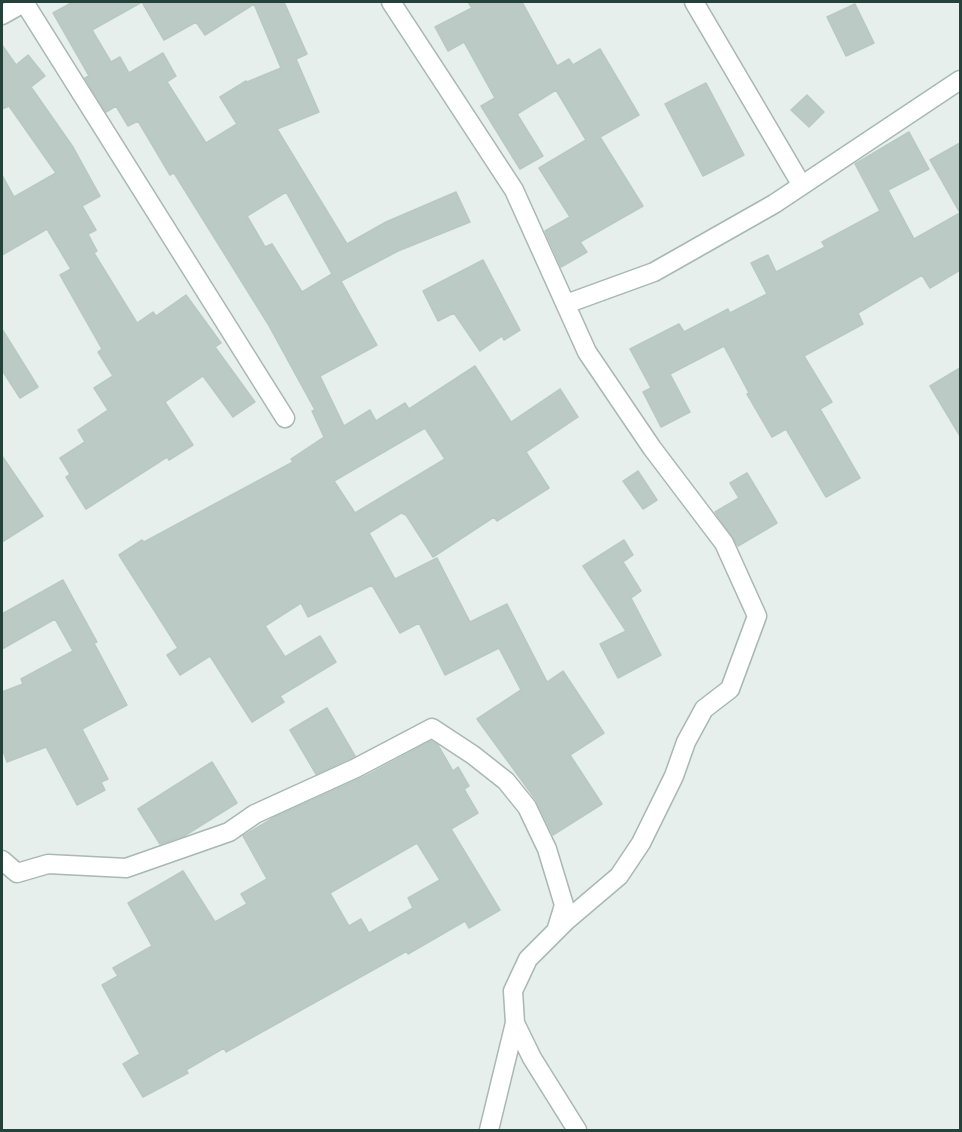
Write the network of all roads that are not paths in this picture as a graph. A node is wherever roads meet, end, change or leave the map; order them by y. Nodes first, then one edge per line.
1 (25, 2) edge
2 (391, 2) edge
3 (694, 2) edge
4 (4, 9) edge
5 (960, 80) edge
6 (801, 184) junction
7 (566, 304) junction
8 (285, 418) dead end
9 (2, 860) edge
10 (557, 930) junction
11 (515, 1023) junction
12 (489, 1131) edge
13 (578, 1131) edge

1 - 4 street
1 - 8 street
2 - 7 street
3 - 6 street
5 - 6 street
6 - 7 street
7 - 10 street
9 - 10 street
10 - 11 street
11 - 12 street
11 - 13 street

